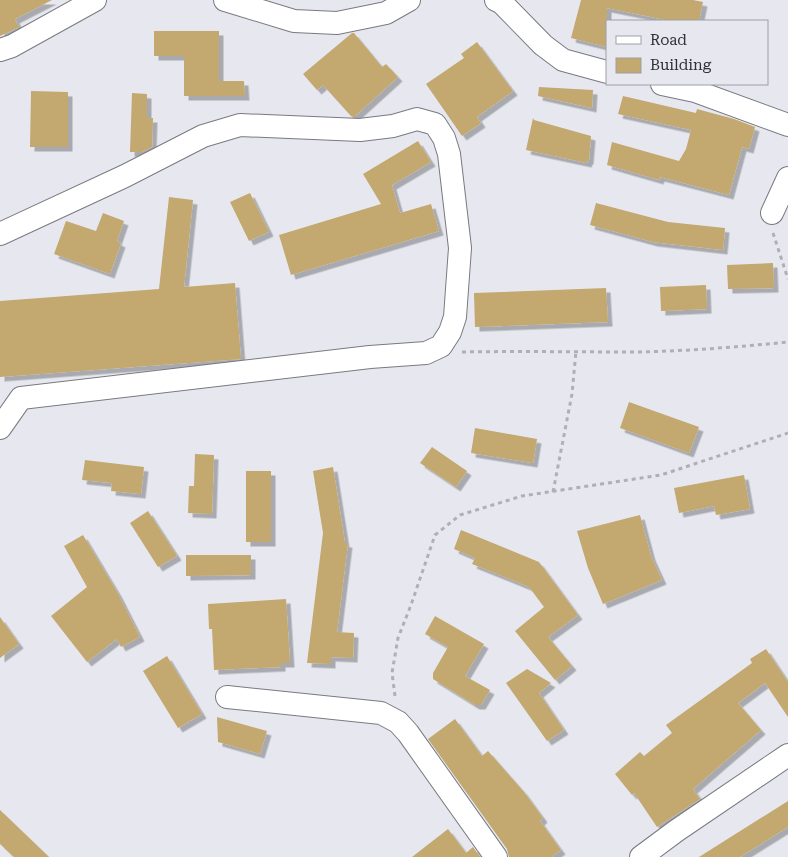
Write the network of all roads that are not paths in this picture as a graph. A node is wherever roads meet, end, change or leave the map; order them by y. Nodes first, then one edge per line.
1 (95, 0) edge
2 (225, 0) edge
3 (409, 0) edge
4 (496, 0) edge
5 (0, 50) edge
6 (606, 72) edge
7 (667, 85) edge
8 (788, 125) edge
9 (788, 178) edge
10 (772, 212) road end
11 (0, 234) edge
12 (0, 428) edge
13 (227, 697) dead end
14 (788, 755) edge
15 (496, 857) edge
16 (641, 857) edge

1 - 5 street
2 - 3 street
4 - 6 street
7 - 8 street
9 - 10 street
11 - 12 street
13 - 15 street
14 - 16 street

